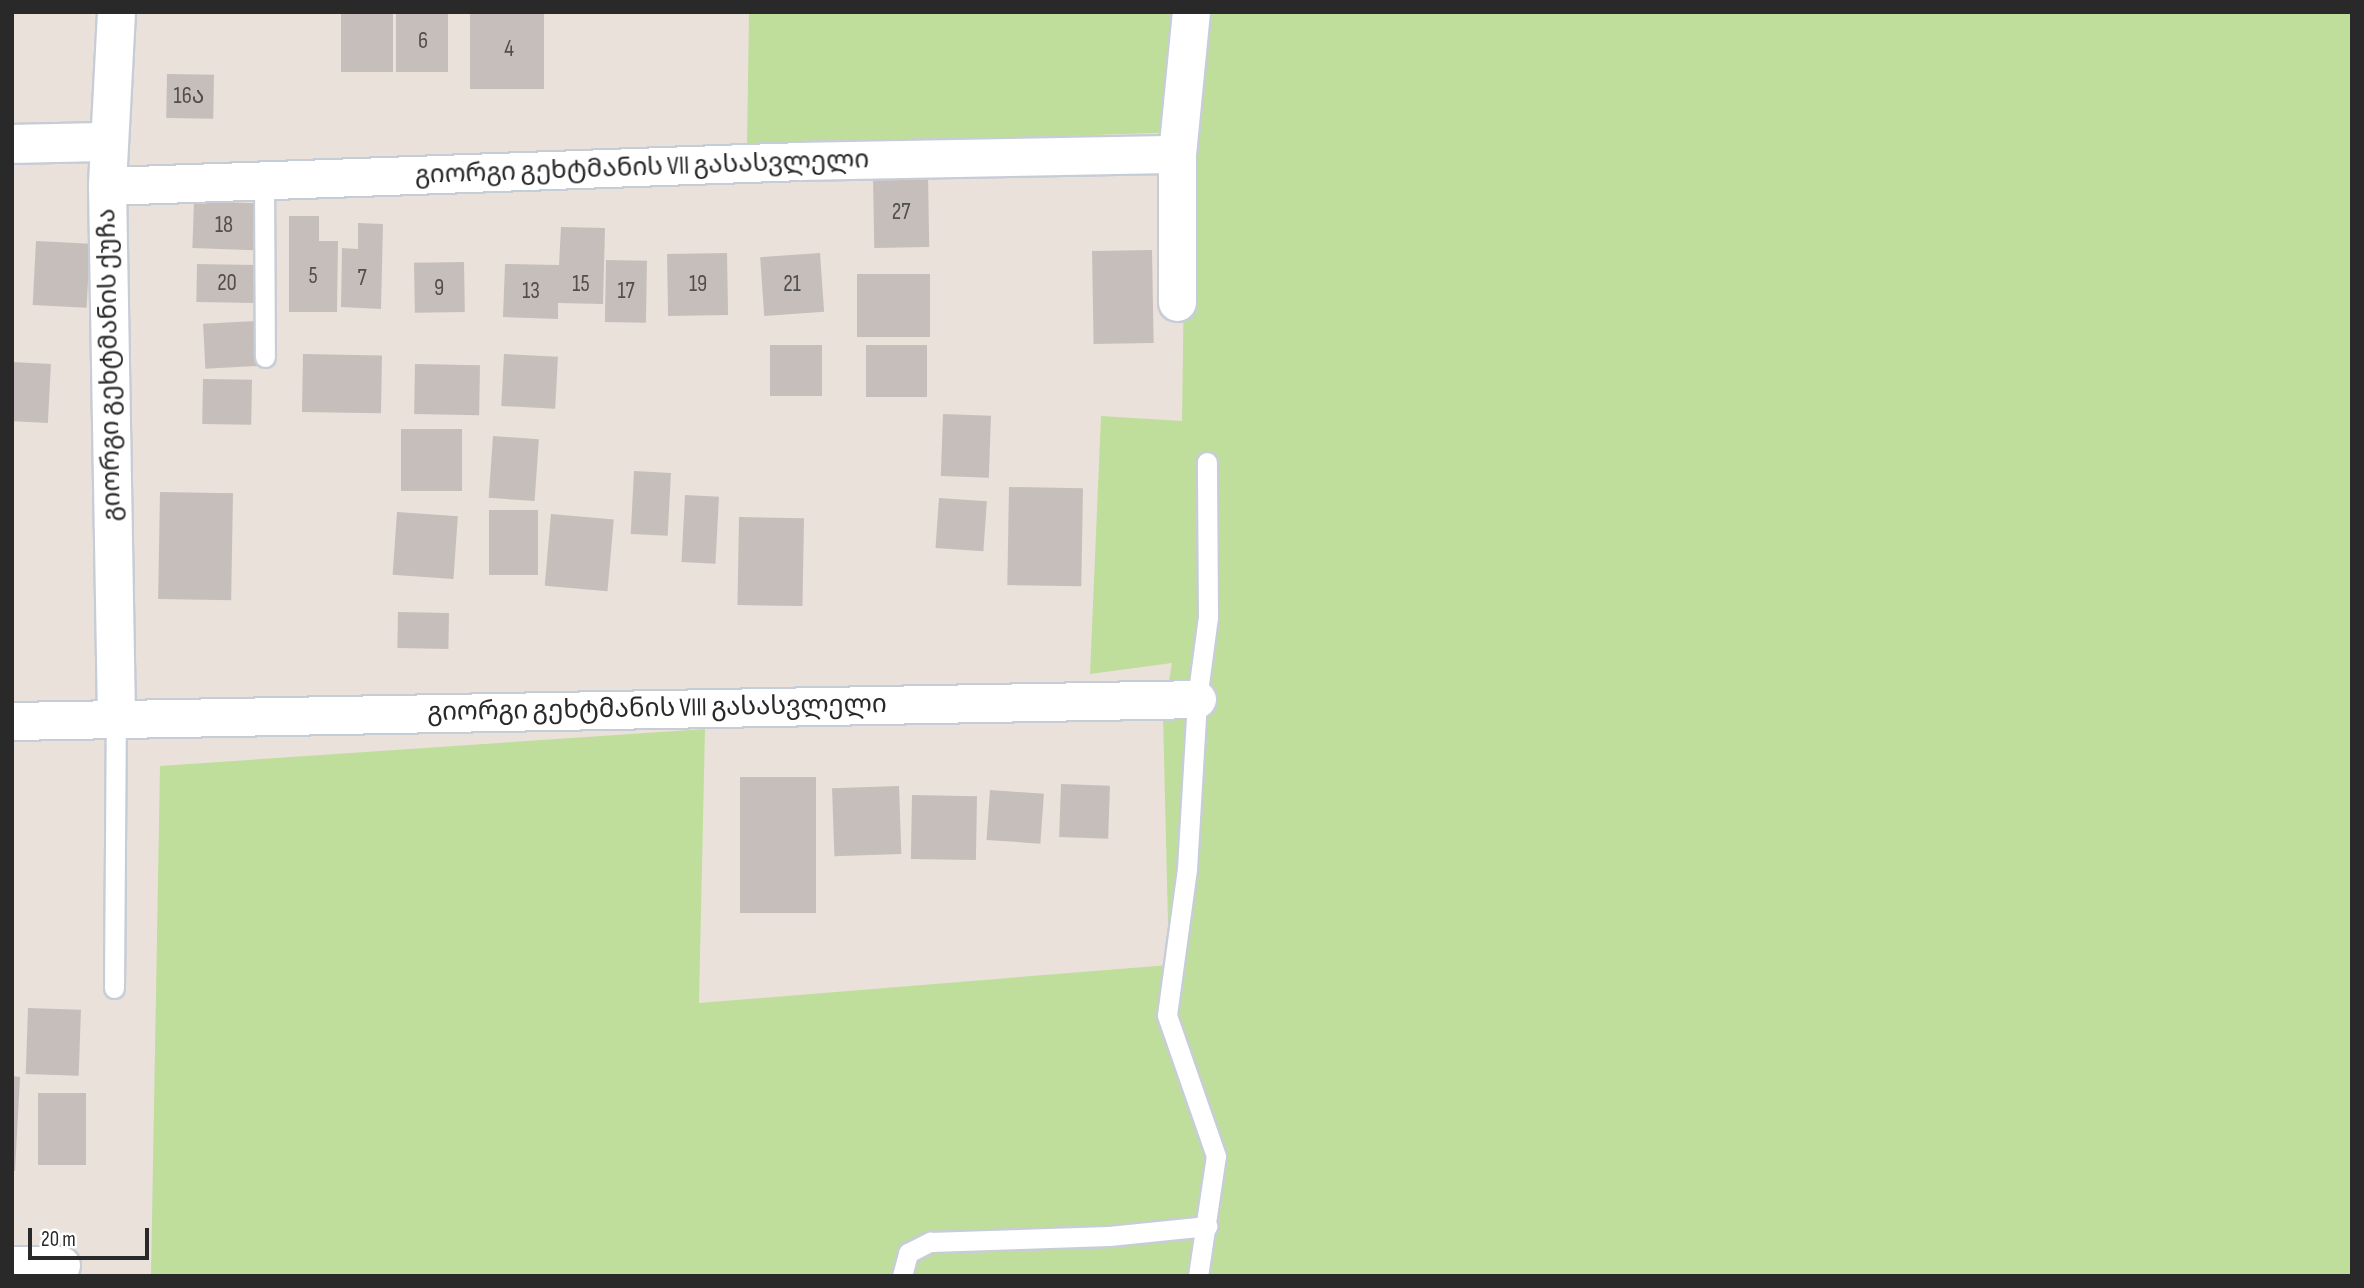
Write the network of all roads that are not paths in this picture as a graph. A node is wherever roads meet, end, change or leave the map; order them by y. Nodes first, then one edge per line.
1 (116, 12) edge
2 (1191, 12) edge
3 (107, 142) junction
4 (12, 144) edge
5 (1177, 154) junction
6 (264, 180) junction
7 (107, 186) junction
8 (1177, 302) dead end
9 (265, 356) dead end
10 (1207, 463) dead end
11 (1197, 699) junction
12 (116, 719) junction
13 (12, 721) edge
14 (114, 988) dead end
15 (1207, 1226) junction
16 (12, 1265) edge
17 (61, 1265) dead end
18 (902, 1276) edge
19 (1198, 1276) edge

1 - 3 street, გიორგი გეხტმანის ქუჩა
2 - 5 street
3 - 4 street
3 - 7 street, გიორგი გეხტმანის ქუჩა
5 - 6 street, გიორგი გეხტმანის VII გასასვლელი
5 - 8 street
6 - 7 street, გიორგი გეხტმანის VII გასასვლელი
6 - 9 lane
7 - 12 street, გიორგი გეხტმანის ქუჩა
10 - 11 lane
11 - 12 street, გიორგი გეხტმანის VIII გასასვლელი
11 - 15 lane
12 - 13 street, გიორგი გეხტმანის VIII გასასვლელი
12 - 14 lane
15 - 18 lane
15 - 19 lane
16 - 17 street

